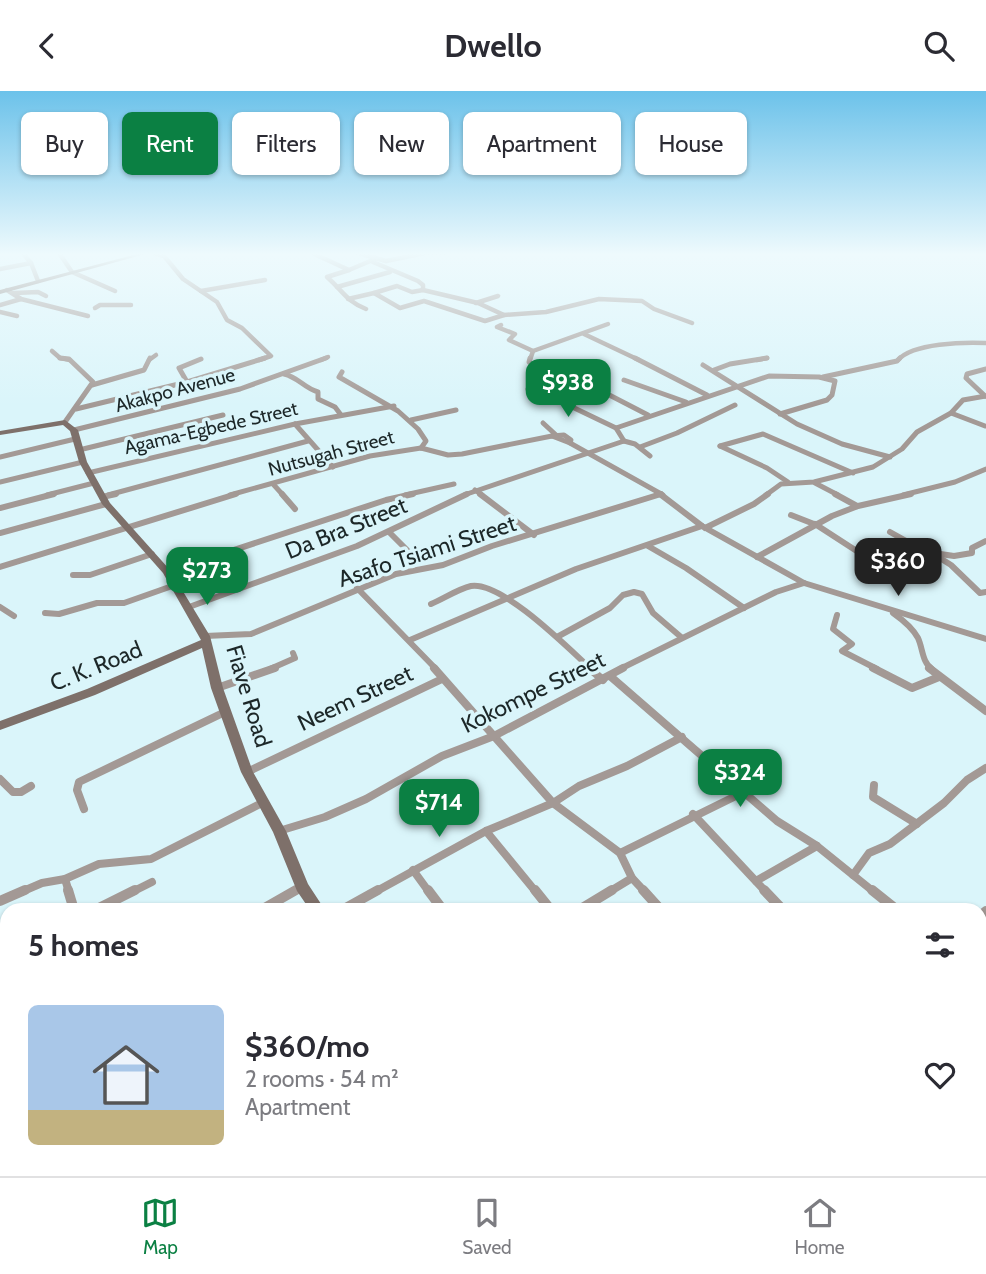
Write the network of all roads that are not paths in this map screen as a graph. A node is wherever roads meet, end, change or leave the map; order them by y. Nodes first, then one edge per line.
1 (38, 304) edge
2 (217, 304) edge
3 (353, 304) edge
4 (392, 304) edge
5 (415, 304) edge
6 (435, 304) edge
7 (476, 304) edge
8 (479, 304) edge
9 (575, 304) edge
10 (646, 304) edge
11 (131, 305) dead end
12 (95, 308) junction
13 (106, 309) dead end
14 (366, 309) dead end
15 (456, 309) junction
16 (75, 311) junction
17 (0, 312) edge
18 (504, 315) junction
19 (17, 316) dead end
20 (88, 316) dead end
21 (692, 323) dead end
22 (608, 324) dead end
23 (501, 325) dead end
24 (584, 334) junction
25 (986, 343) edge
26 (52, 351) dead end
27 (533, 351) junction
28 (156, 355) dead end
29 (328, 358) dead end
30 (767, 358) dead end
31 (201, 359) dead end
32 (703, 365) dead end
33 (986, 369) edge
34 (714, 370) junction
35 (342, 372) dead end
36 (283, 373) junction
37 (823, 377) junction
38 (624, 380) dead end
39 (187, 382) junction
40 (92, 386) junction
41 (735, 386) junction
42 (527, 389) dead end
43 (707, 395) junction
44 (986, 396) edge
45 (686, 402) junction
46 (735, 405) dead end
47 (394, 406) junction
48 (76, 409) junction
49 (456, 410) dead end
50 (951, 413) junction
51 (780, 414) junction
52 (223, 415) dead end
53 (341, 415) junction
54 (648, 415) junction
55 (411, 420) junction
56 (65, 422) junction
57 (543, 423) dead end
58 (295, 424) junction
59 (616, 428) junction
60 (986, 428) edge
61 (0, 433) edge
62 (554, 435) junction
63 (76, 440) junction
64 (308, 441) junction
65 (624, 441) junction
66 (640, 447) junction
67 (421, 448) junction
68 (586, 452) junction
69 (650, 456) dead end
70 (0, 457) edge
71 (890, 457) junction
72 (333, 467) junction
73 (986, 469) edge
74 (88, 472) junction
75 (854, 473) junction
76 (0, 482) edge
77 (788, 482) junction
78 (814, 482) junction
79 (273, 484) junction
80 (454, 484) dead end
81 (475, 490) junction
82 (661, 494) junction
83 (104, 501) junction
84 (858, 506) junction
85 (0, 508) edge
86 (295, 509) dead end
87 (791, 515) dead end
88 (814, 524) junction
89 (126, 527) junction
90 (703, 527) junction
91 (890, 532) dead end
92 (0, 533) edge
93 (390, 533) junction
94 (534, 535) junction
95 (986, 541) edge
96 (648, 546) junction
97 (407, 549) dead end
98 (929, 552) junction
99 (152, 554) junction
100 (757, 557) junction
101 (0, 567) edge
102 (167, 572) junction
103 (73, 575) dead end
104 (804, 583) junction
105 (175, 585) junction
106 (357, 589) junction
107 (986, 592) edge
108 (506, 598) junction
109 (431, 604) dead end
110 (0, 607) edge
111 (189, 607) junction
112 (744, 608) junction
113 (887, 609) junction
114 (45, 613) dead end
115 (837, 615) dead end
116 (14, 616) dead end
117 (681, 636) junction
118 (557, 637) junction
119 (206, 639) junction
120 (986, 639) edge
121 (410, 640) junction
122 (293, 653) dead end
123 (940, 677) junction
124 (606, 678) junction
125 (442, 679) junction
126 (217, 688) junction
127 (985, 709) edge
128 (225, 712) junction
129 (0, 726) edge
130 (494, 736) junction
131 (682, 737) junction
132 (986, 768) edge
133 (247, 772) junction
134 (0, 779) edge
135 (874, 785) dead end
136 (31, 786) dead end
137 (744, 792) junction
138 (262, 803) junction
139 (553, 803) junction
140 (85, 809) dead end
141 (693, 814) junction
142 (917, 824) junction
143 (279, 831) junction
144 (486, 831) junction
145 (817, 846) junction
146 (620, 853) junction
147 (413, 870) junction
148 (853, 875) junction
149 (632, 878) junction
150 (65, 879) junction
151 (756, 881) junction
152 (152, 882) dead end
153 (302, 887) junction
154 (0, 901) edge
155 (72, 903) edge
156 (109, 903) edge
157 (273, 903) edge
158 (313, 903) edge
159 (354, 903) edge
160 (438, 903) edge
161 (545, 903) edge
162 (591, 903) edge
163 (655, 903) edge
164 (776, 903) edge
165 (888, 903) edge

1 - 16 street
2 - 39 street
3 - 14 street
4 - 5 street
6 - 15 street
7 - 15 street
8 - 18 street
9 - 18 street
10 - 21 street
11 - 12 street
12 - 13 street
12 - 16 street
15 - 18 street
16 - 20 street
17 - 19 street
22 - 24 street
23 - 27 street
24 - 27 street
24 - 43 street
25 - 37 street
26 - 40 street
27 - 54 street
28 - 40 street
29 - 36 street, Akakpo Avenue
30 - 34 street
31 - 39 street
32 - 34 street
33 - 44 street
34 - 41 street
35 - 47 street
36 - 53 street
36 - 63 street, Akakpo Avenue
37 - 41 street
37 - 51 street
38 - 45 street
39 - 48 street
40 - 48 street
41 - 43 street
41 - 51 street
42 - 59 street
43 - 45 street
44 - 50 street
45 - 54 street
46 - 66 street
47 - 53 street, Agama-Egbede Street
47 - 55 street
48 - 56 street
49 - 55 street
50 - 60 street
50 - 71 street
51 - 71 street
52 - 63 street
53 - 58 street, Agama-Egbede Street
54 - 59 street
55 - 67 street
56 - 61 street
56 - 63 street, Fiave Road
57 - 62 street
58 - 64 street
58 - 74 street, Agama-Egbede Street
59 - 65 street
62 - 67 street, Nutsugah Street
62 - 68 street
63 - 70 street
63 - 74 street, Fiave Road
64 - 72 street
64 - 83 street
65 - 66 street
65 - 68 street, Da Bra Street
66 - 69 street
67 - 72 street, Nutsugah Street
68 - 81 street, Da Bra Street
68 - 82 street
71 - 75 street
72 - 79 street, Nutsugah Street
73 - 84 street
74 - 76 street
74 - 83 street, Fiave Road
74 - 85 street
75 - 77 street
75 - 78 street
77 - 78 street
77 - 90 street
78 - 84 street
79 - 86 street
79 - 89 street, Nutsugah Street
80 - 102 street
81 - 93 street, Da Bra Street
81 - 94 street
82 - 90 street
82 - 94 street, Asafo Tsiami Street
83 - 89 street, Fiave Road
83 - 92 street
84 - 88 street
87 - 88 street
88 - 98 street
88 - 100 street
89 - 99 street, Fiave Road
89 - 101 street, Nutsugah Street
90 - 96 street
90 - 100 street
91 - 98 street
93 - 97 street
93 - 111 street, Da Bra Street
94 - 106 street, Asafo Tsiami Street
95 - 98 street
96 - 108 street
96 - 112 street
98 - 107 street
99 - 102 street, Fiave Road
99 - 103 street
100 - 104 street
102 - 105 street, Fiave Road
104 - 112 street, Kokompe Street
104 - 113 street
105 - 111 street, Fiave Road
105 - 114 street
106 - 119 street, Asafo Tsiami Street
106 - 121 street
108 - 109 street
108 - 118 street
108 - 121 street
110 - 116 street
111 - 119 street, Fiave Road
112 - 117 street, Kokompe Street
113 - 120 street
113 - 123 street
115 - 123 street
117 - 118 street
117 - 124 street, Kokompe Street
118 - 124 street
119 - 126 street, Fiave Road
119 - 129 street, C. K. Road
121 - 125 street
122 - 126 street
123 - 127 street
124 - 130 street, Kokompe Street
124 - 131 street
125 - 130 street
125 - 133 street, Neem Street
126 - 128 street, Fiave Road
128 - 133 street, Fiave Road
128 - 140 street
130 - 139 street
130 - 143 street, Kokompe Street
131 - 137 street
131 - 139 street
132 - 142 street
133 - 138 street, Fiave Road
134 - 136 street
135 - 142 street
137 - 141 street
137 - 145 street
138 - 143 street, Fiave Road
138 - 150 street
139 - 144 street
139 - 146 street
141 - 146 street
141 - 151 street
142 - 148 street
143 - 153 street, Fiave Road
144 - 147 street
144 - 161 street
145 - 148 street
145 - 151 street
146 - 149 street
147 - 159 street
147 - 160 street
148 - 165 street
149 - 162 street
149 - 163 street
150 - 154 street
150 - 155 street
151 - 164 street
152 - 156 street
153 - 157 street
153 - 158 street, Fiave Road

